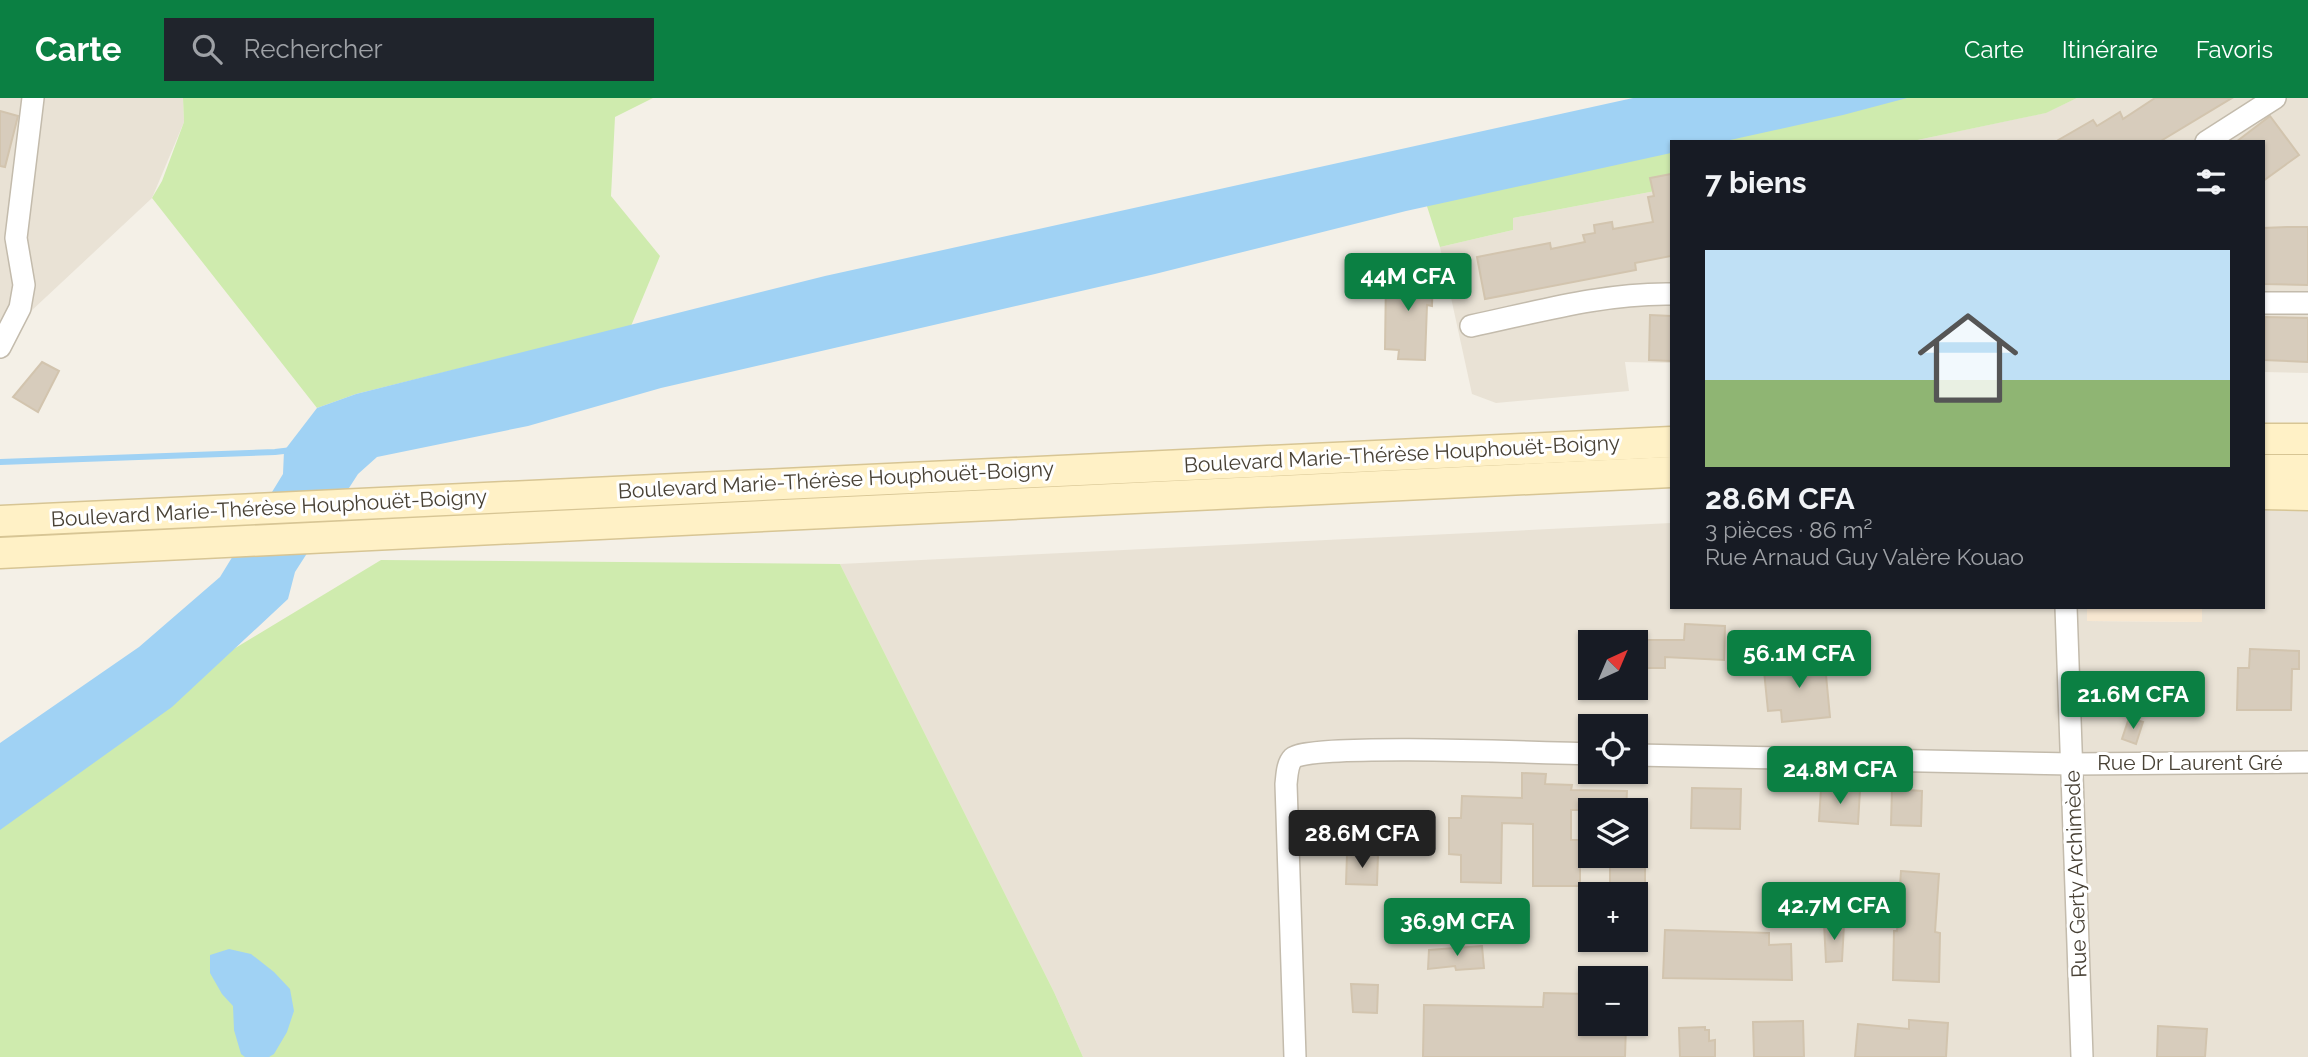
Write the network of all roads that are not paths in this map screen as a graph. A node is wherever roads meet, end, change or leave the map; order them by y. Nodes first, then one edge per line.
1 (33, 98) edge
2 (2275, 98) edge
3 (2209, 140) edge
4 (8, 235) edge
5 (1670, 294) edge
6 (2265, 303) edge
7 (2308, 303) edge
8 (1471, 326) dead end
9 (0, 347) edge
10 (2265, 439) edge
11 (2308, 439) edge
12 (1670, 442) edge
13 (2265, 470) edge
14 (2308, 470) edge
15 (1670, 472) edge
16 (1601, 475) junction
17 (1670, 489) edge
18 (2265, 494) edge
19 (2308, 495) edge
20 (0, 521) edge
21 (0, 552) edge
22 (2066, 609) edge
23 (1578, 754) edge
24 (1648, 755) edge
25 (2308, 762) edge
26 (2072, 764) junction
27 (1295, 1057) edge
28 (2082, 1057) edge

1 - 4 street
2 - 3 street
4 - 9 street
5 - 8 street
6 - 7 street
10 - 11 main road
12 - 20 main road, Boulevard Marie-Thérèse Houphouët-Boigny
13 - 14 main road
15 - 16 main road, Boulevard Marie-Thérèse Houphouët-Boigny
16 - 17 main road
16 - 21 main road, Boulevard Marie-Thérèse Houphouët-Boigny
18 - 19 main road
22 - 26 street, Rue Gerty Archimède
23 - 27 street
24 - 26 street, Rue Dr Laurent Gré
25 - 26 street, Rue Dr Laurent Gré
26 - 28 street, Rue Gerty Archimède

